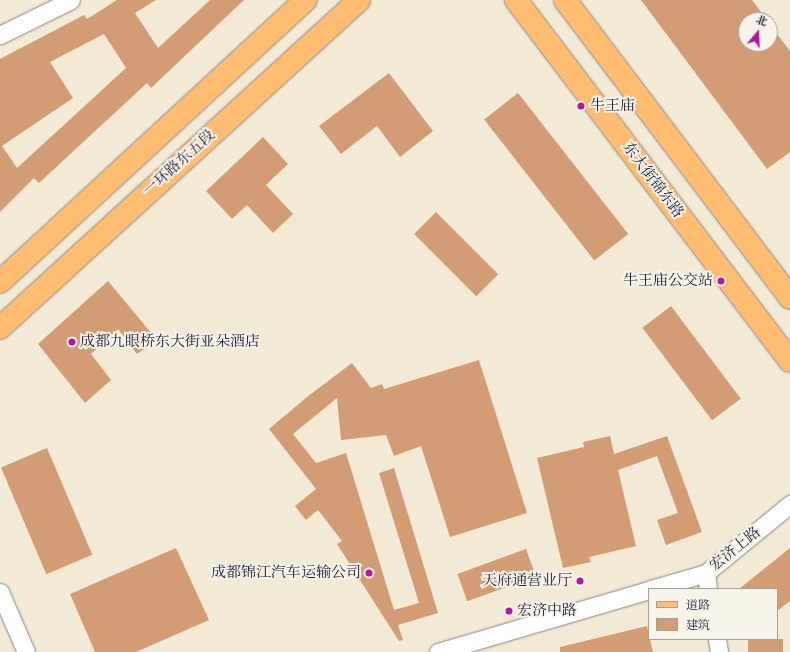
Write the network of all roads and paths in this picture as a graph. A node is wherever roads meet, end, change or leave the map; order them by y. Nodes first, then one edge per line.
1 (72, 0) edge
2 (306, 0) edge
3 (359, 0) edge
4 (564, 0) edge
5 (515, 2) edge
6 (0, 35) edge
7 (0, 282) edge
8 (790, 298) edge
9 (0, 328) edge
10 (790, 361) edge
11 (790, 504) edge
12 (707, 581) edge
13 (657, 588) edge
14 (648, 590) edge
15 (0, 592) edge
16 (717, 640) edge
17 (26, 652) edge
18 (438, 652) edge
19 (719, 652) edge

1 - 6 street
2 - 7 main road
3 - 9 main road, 一环路东五段
4 - 8 main road
5 - 10 main road, 东大街锦东路
11 - 12 street, 宏济上路
12 - 13 street, 宏济上路
14 - 18 street, 宏济上路
15 - 17 street
16 - 19 street

